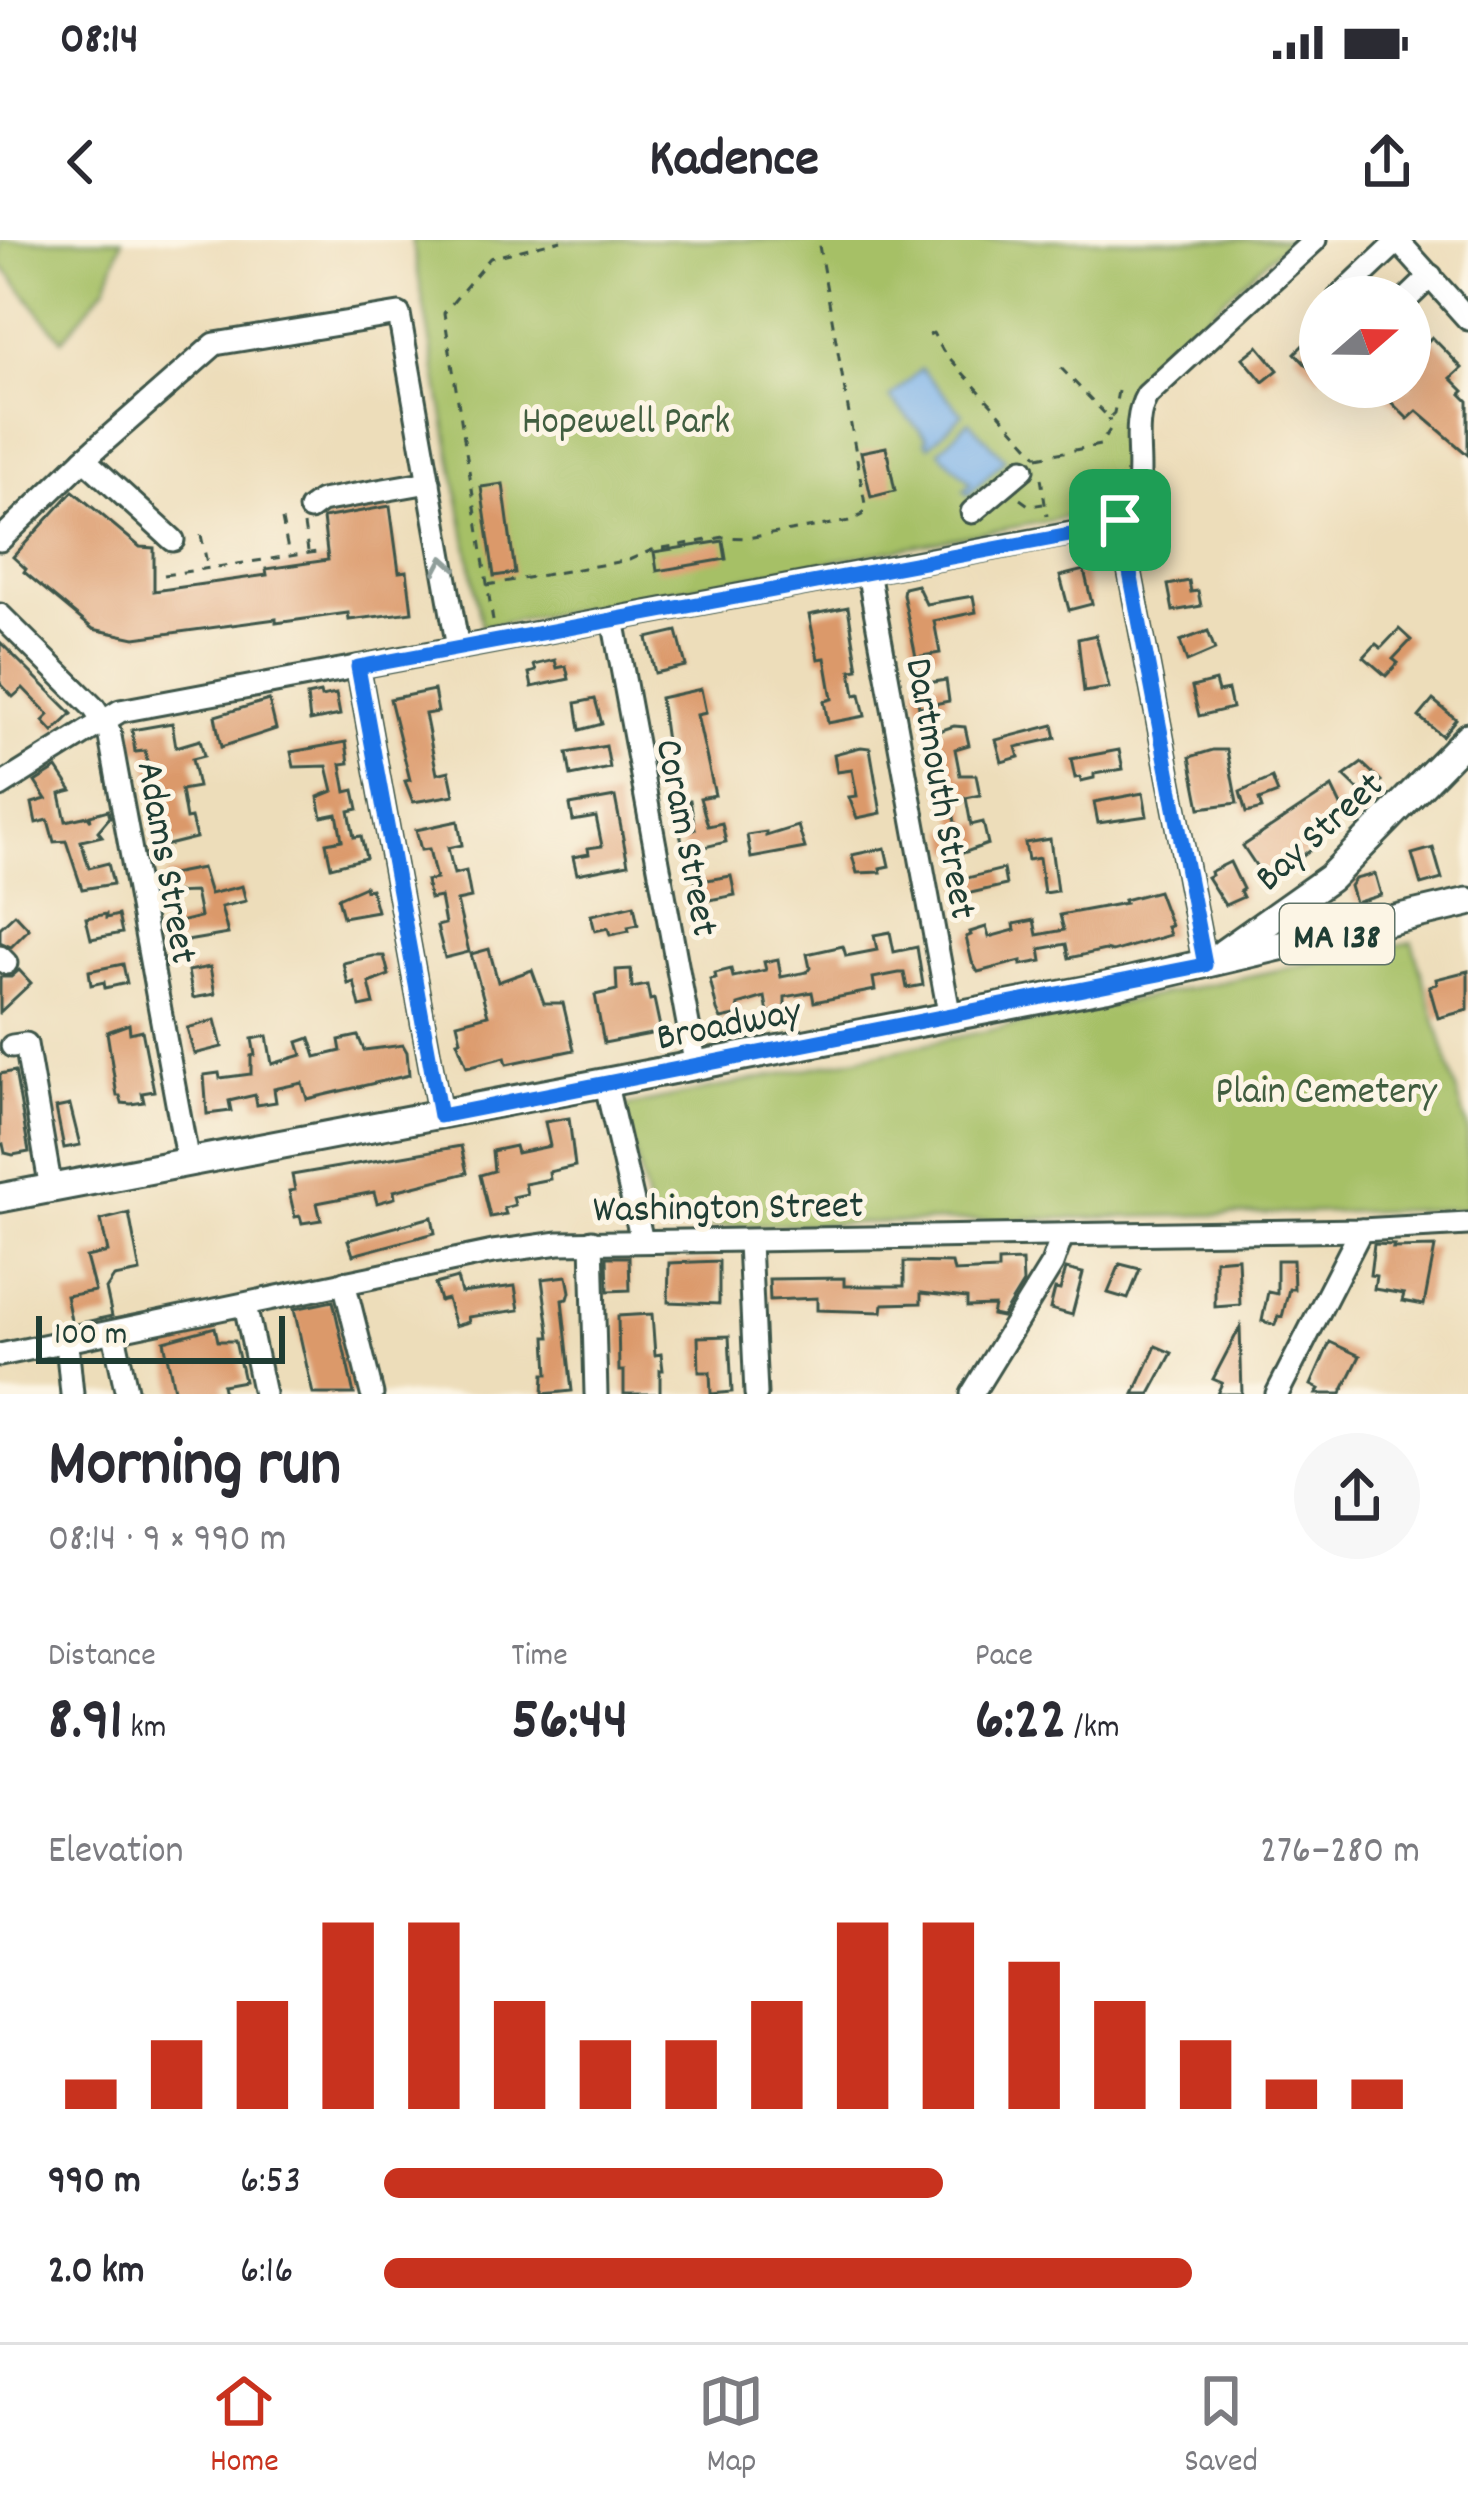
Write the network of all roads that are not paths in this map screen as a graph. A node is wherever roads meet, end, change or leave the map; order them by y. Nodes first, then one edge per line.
1 (1315, 240) edge
2 (1397, 240) edge
3 (1361, 276) edge
4 (1431, 276) joint
5 (1468, 319) edge
6 (84, 459) junction
7 (1024, 477) road end
8 (429, 482) junction
9 (972, 512) dead end
10 (306, 513) road end
11 (1120, 520) junction
12 (173, 540) dead end
13 (0, 541) edge
14 (868, 572) junction
15 (0, 615) edge
16 (613, 619) junction
17 (458, 648) junction
18 (358, 667) junction
19 (103, 719) junction
20 (1468, 737) edge
21 (0, 786) edge
22 (1468, 902) edge
23 (1205, 965) junction
24 (950, 1018) junction
25 (11, 1046) dead end
26 (696, 1067) junction
27 (606, 1085) junction
28 (440, 1116) junction
29 (188, 1163) junction
30 (51, 1189) junction
31 (0, 1198) edge
32 (1468, 1224) edge
33 (1360, 1230) junction
34 (1062, 1236) junction
35 (592, 1241) junction
36 (642, 1241) junction
37 (749, 1242) junction
38 (344, 1282) junction
39 (244, 1305) junction
40 (114, 1334) junction
41 (67, 1343) junction
42 (0, 1355) edge
43 (72, 1394) edge
44 (127, 1394) edge
45 (264, 1394) edge
46 (372, 1394) edge
47 (596, 1394) edge
48 (756, 1394) edge
49 (972, 1394) edge
50 (1277, 1394) edge

1 - 11 street
2 - 3 street
2 - 4 street
4 - 5 street
6 - 8 street
6 - 12 street
6 - 13 street
7 - 9 street
8 - 10 street
17 -> 8 street
11 - 14 street
11 - 23 street
14 - 16 street
14 - 24 street, Dartmouth Street
15 - 19 street, Adams Street
16 - 17 street
16 - 26 street, Coram Street
17 - 18 street
18 - 19 street
18 - 28 street
19 - 21 street
19 - 29 street, Adams Street
20 - 23 main road, Bay Street
22 - 23 main road, Broadway / MA 138
23 - 24 main road, Broadway / MA 138
24 - 26 main road, Broadway / MA 138
25 - 30 street
26 - 27 main road, Broadway / MA 138
27 - 28 main road, Broadway / MA 138
27 - 36 street
28 - 29 main road, Broadway / MA 138
29 - 30 main road, Broadway / MA 138
30 - 31 main road, Broadway / MA 138
32 - 33 street, Washington Street
33 - 34 street, Washington Street
33 - 50 street
34 - 37 street, Washington Street
34 - 49 street
35 - 36 street, Washington Street
35 - 38 street, Washington Street
35 - 47 street
36 - 37 street, Washington Street
37 - 48 street
38 - 39 street, Washington Street
38 - 46 street
39 - 40 street, Washington Street
39 - 45 street
40 - 41 street, Washington Street
40 - 44 street
41 - 42 street, Washington Street
41 - 43 street

